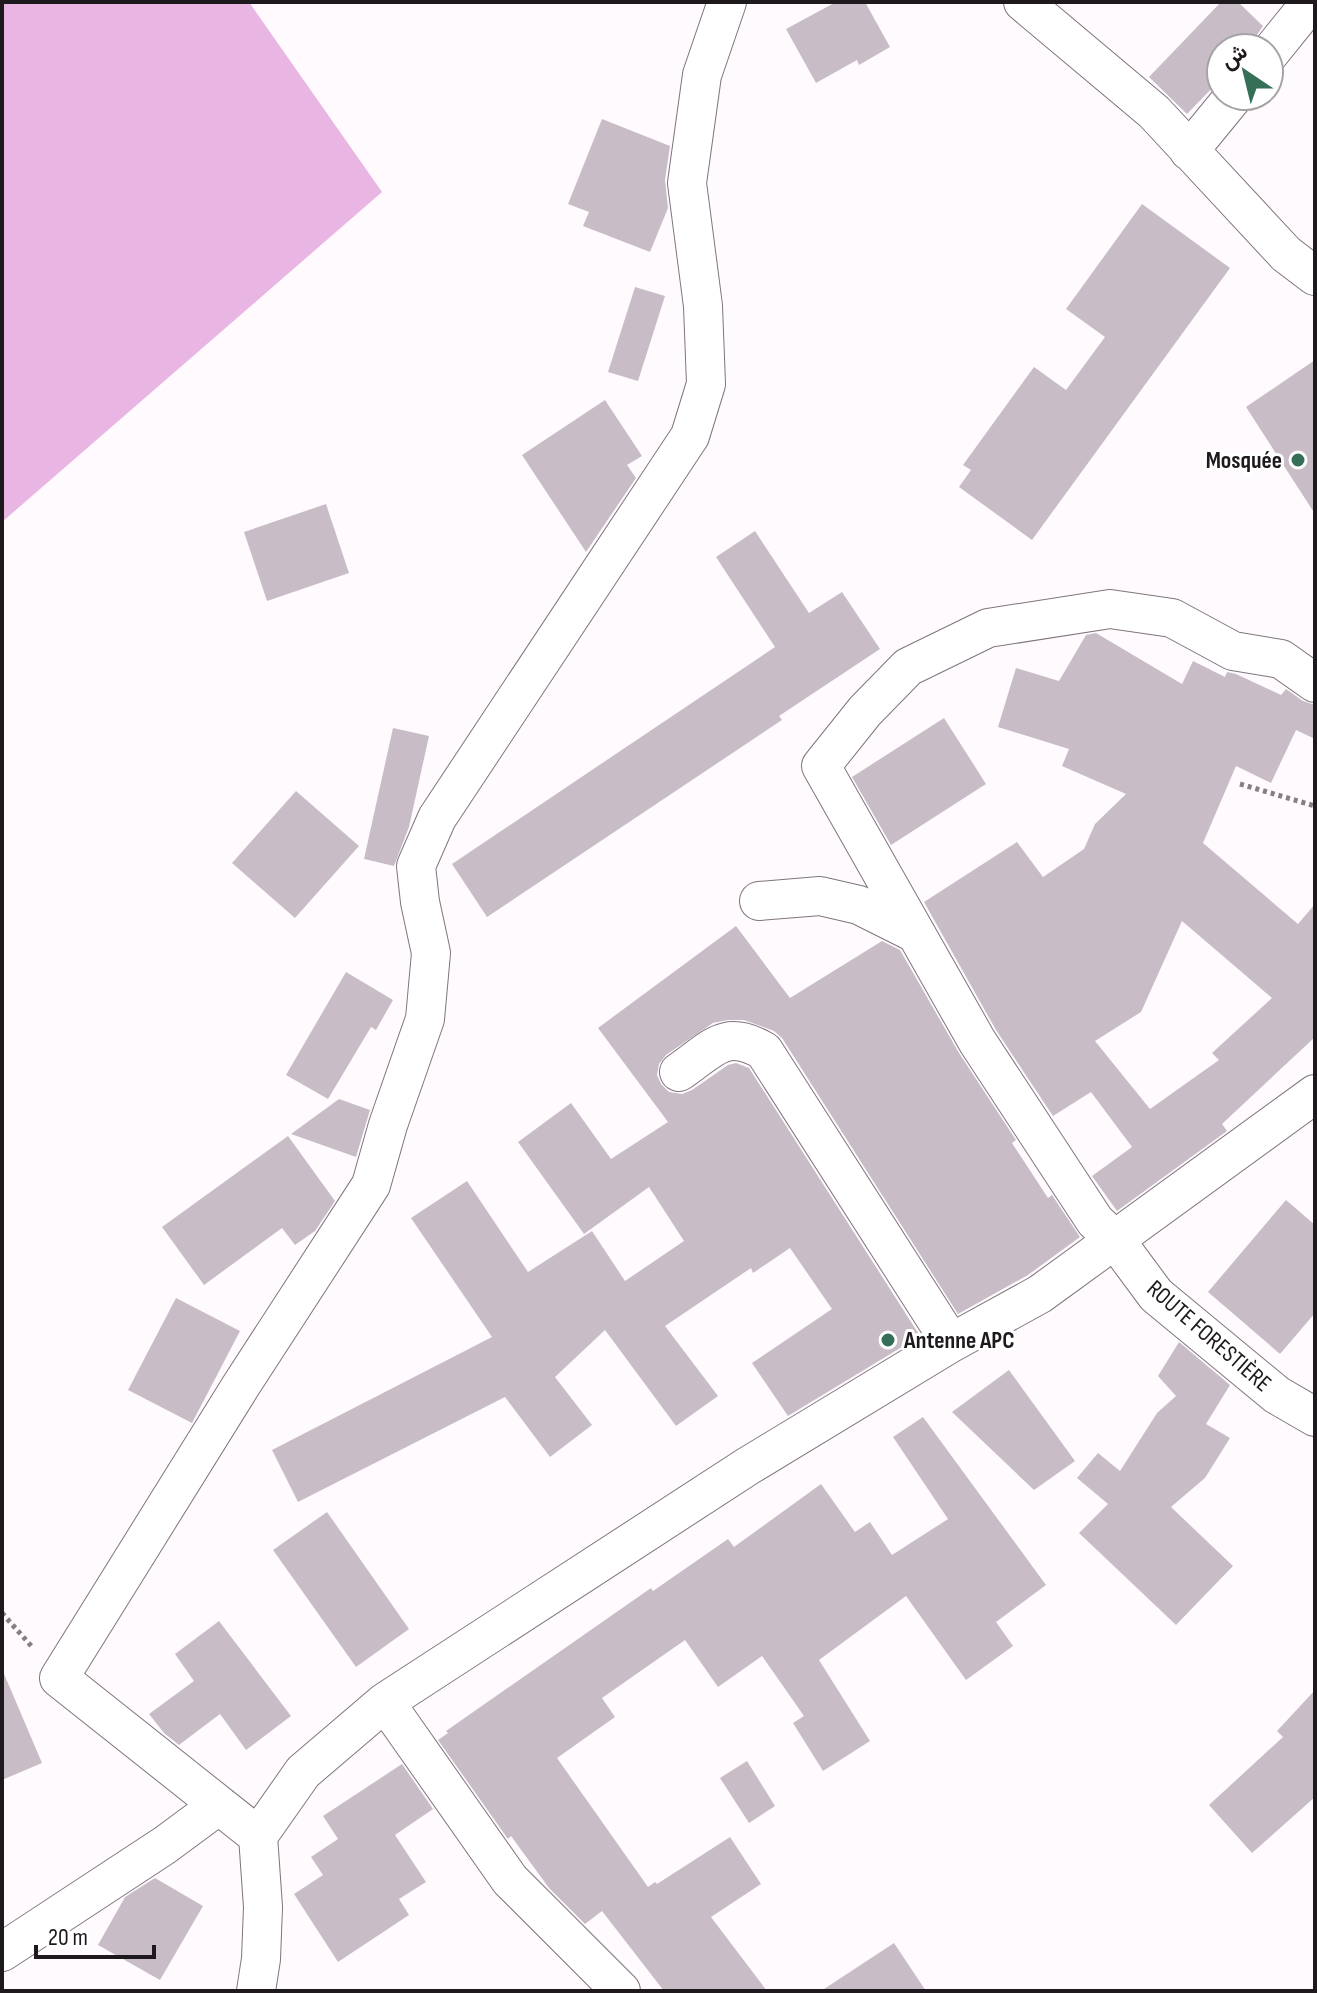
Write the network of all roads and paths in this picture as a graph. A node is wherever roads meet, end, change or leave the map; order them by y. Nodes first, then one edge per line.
1 (727, 2) edge
2 (1023, 2) edge
3 (1311, 2) edge
4 (1285, 34) edge
5 (1221, 112) edge
6 (1189, 151) junction
7 (1315, 276) edge
8 (1315, 683) edge
9 (1240, 784) dead end
10 (1315, 806) edge
11 (759, 901) dead end
12 (915, 933) junction
13 (679, 1072) dead end
14 (1315, 1094) edge
15 (1116, 1241) junction
16 (951, 1343) junction
17 (1315, 1417) edge
18 (385, 1702) junction
19 (219, 1805) junction
20 (258, 1836) junction
21 (2, 1952) edge
22 (256, 1991) edge
23 (621, 1991) edge

1 - 19 street
2 - 6 street
3 - 4 street
5 - 6 street
6 - 7 street
8 - 12 street, ROUTE FORESTIÈRE
9 - 10 path
11 - 12 street
12 - 15 street, ROUTE FORESTIÈRE
13 - 16 street
14 - 15 street
15 - 16 street
15 - 17 street, ROUTE FORESTIÈRE
16 - 18 street
18 - 20 street
18 - 23 street
19 - 20 street
19 - 21 street
20 - 22 street

